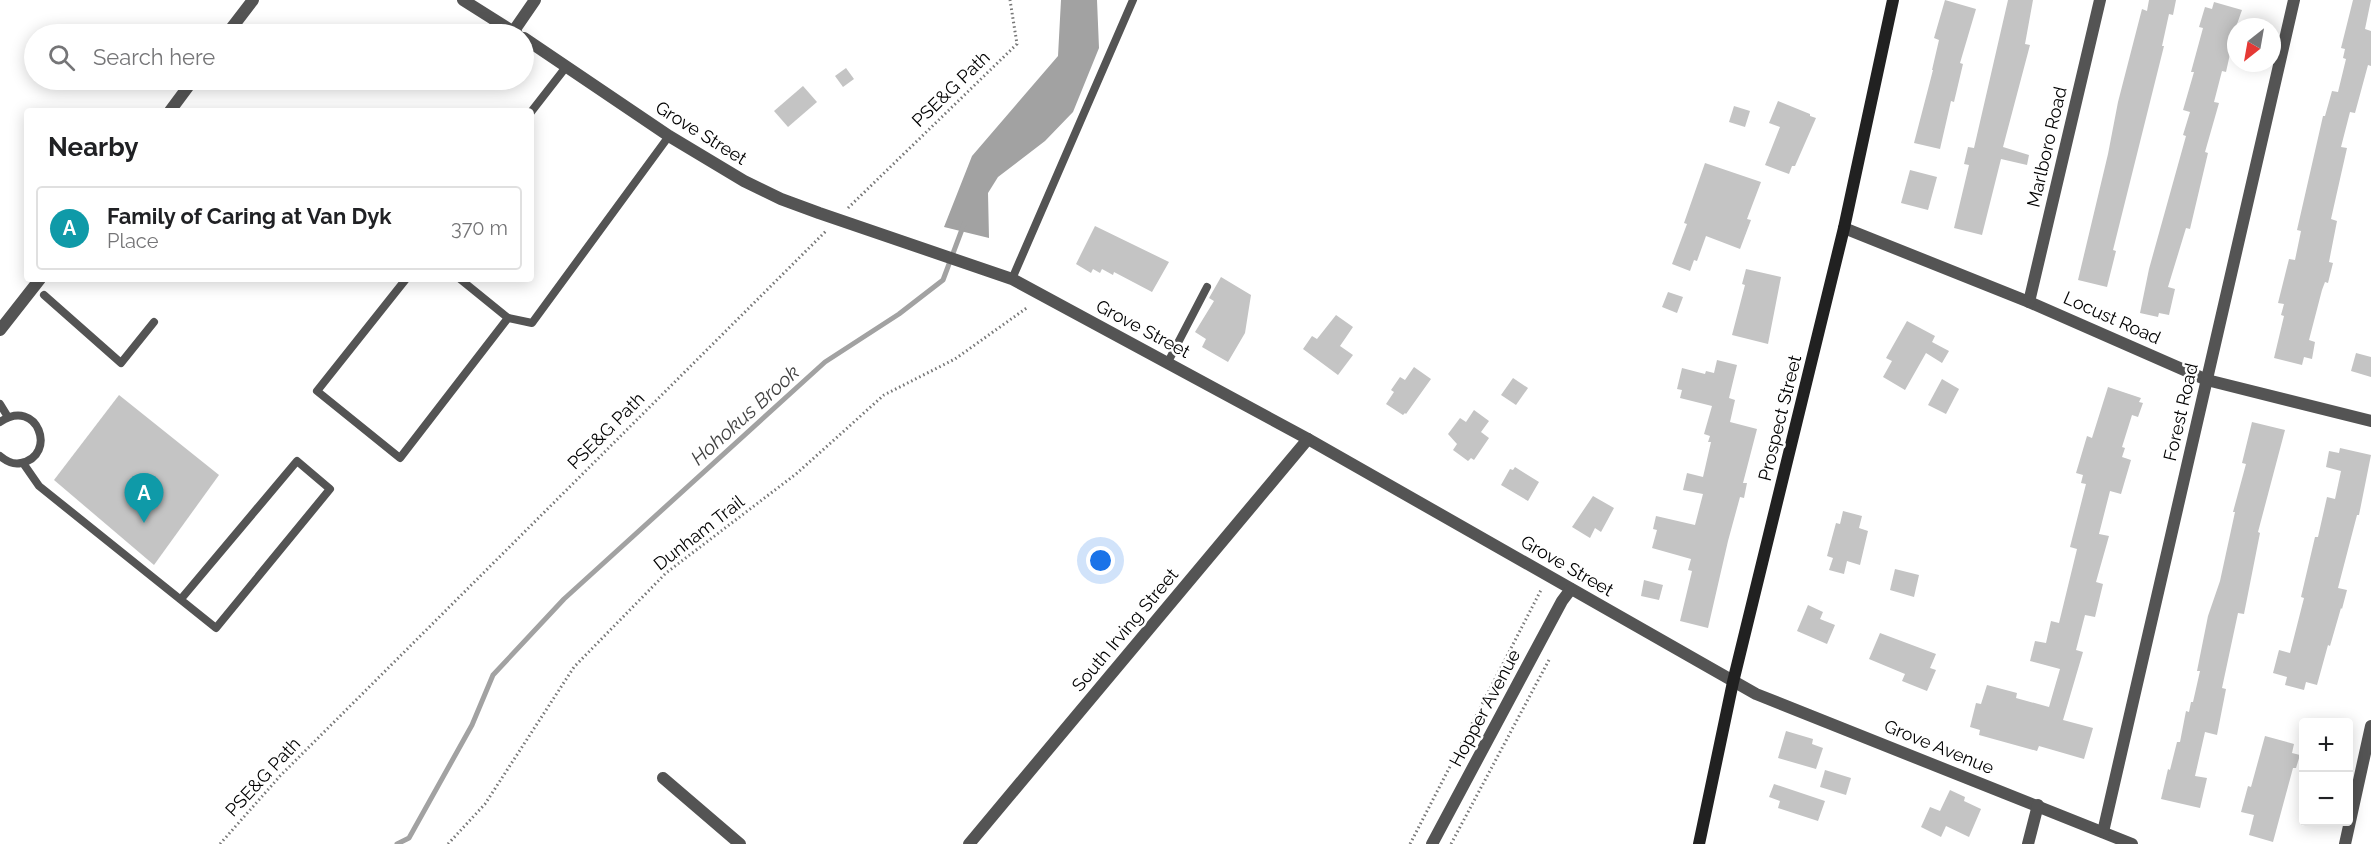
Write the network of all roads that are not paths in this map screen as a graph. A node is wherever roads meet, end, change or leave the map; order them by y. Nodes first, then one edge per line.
1 (253, 0) edge
2 (463, 0) edge
3 (535, 0) edge
4 (1133, 0) edge
5 (1893, 0) edge
6 (2100, 0) edge
7 (2294, 0) edge
8 (235, 24) edge
9 (501, 24) edge
10 (523, 24) edge
11 (534, 46) edge
12 (566, 67) junction
13 (186, 90) edge
14 (172, 108) edge
15 (534, 108) edge
16 (669, 136) junction
17 (1844, 228) junction
18 (1012, 279) junction
19 (38, 282) edge
20 (404, 282) edge
21 (464, 282) edge
22 (1208, 287) dead end
23 (44, 295) dead end
24 (2029, 302) junction
25 (508, 318) junction
26 (154, 322) dead end
27 (0, 330) edge
28 (1168, 362) junction
29 (2206, 380) junction
30 (0, 404) edge
31 (4, 419) edge
32 (2371, 422) edge
33 (1308, 440) junction
34 (0, 456) edge
35 (23, 463) junction
36 (1571, 589) junction
37 (181, 599) junction
38 (1733, 682) junction
39 (2371, 726) edge
40 (663, 778) dead end
41 (2038, 805) junction
42 (2103, 832) junction
43 (740, 844) edge
44 (969, 844) edge
45 (1432, 844) edge
46 (1699, 844) edge
47 (2028, 844) edge
48 (2132, 844) edge
49 (2345, 844) edge

1 - 8 street
2 - 9 street, Grove Street
3 - 10 street
4 - 18 lane
5 - 17 main road, Prospect Street
6 - 24 street, Marlboro Road
7 - 29 street, Forest Road
11 - 12 street, Grove Street
12 - 15 lane
12 - 16 street, Grove Street
13 - 14 street
16 - 18 street, Grove Street
16 - 25 lane
17 - 24 street, Locust Road
17 - 38 main road, Prospect Street
18 - 28 street, Grove Street
19 - 27 street
20 - 25 lane
21 - 25 lane
22 - 28 lane
23 - 26 lane
24 - 29 street, Locust Road
28 - 33 street, Grove Street
29 - 32 street, Locust Road
29 - 42 street, Forest Road
30 - 31 lane
31 - 35 lane
33 - 36 street, Grove Street
33 - 44 street, South Irving Street
34 - 35 lane
35 - 37 lane
36 - 38 street, Grove Street
36 - 45 street, Hopper Avenue
37 - 37 lane
38 - 41 street, Grove Avenue
38 - 46 main road, Prospect Street
39 - 49 street
40 - 43 street
41 - 42 street, Grove Avenue
41 - 47 street
42 - 48 street, Grove Avenue

